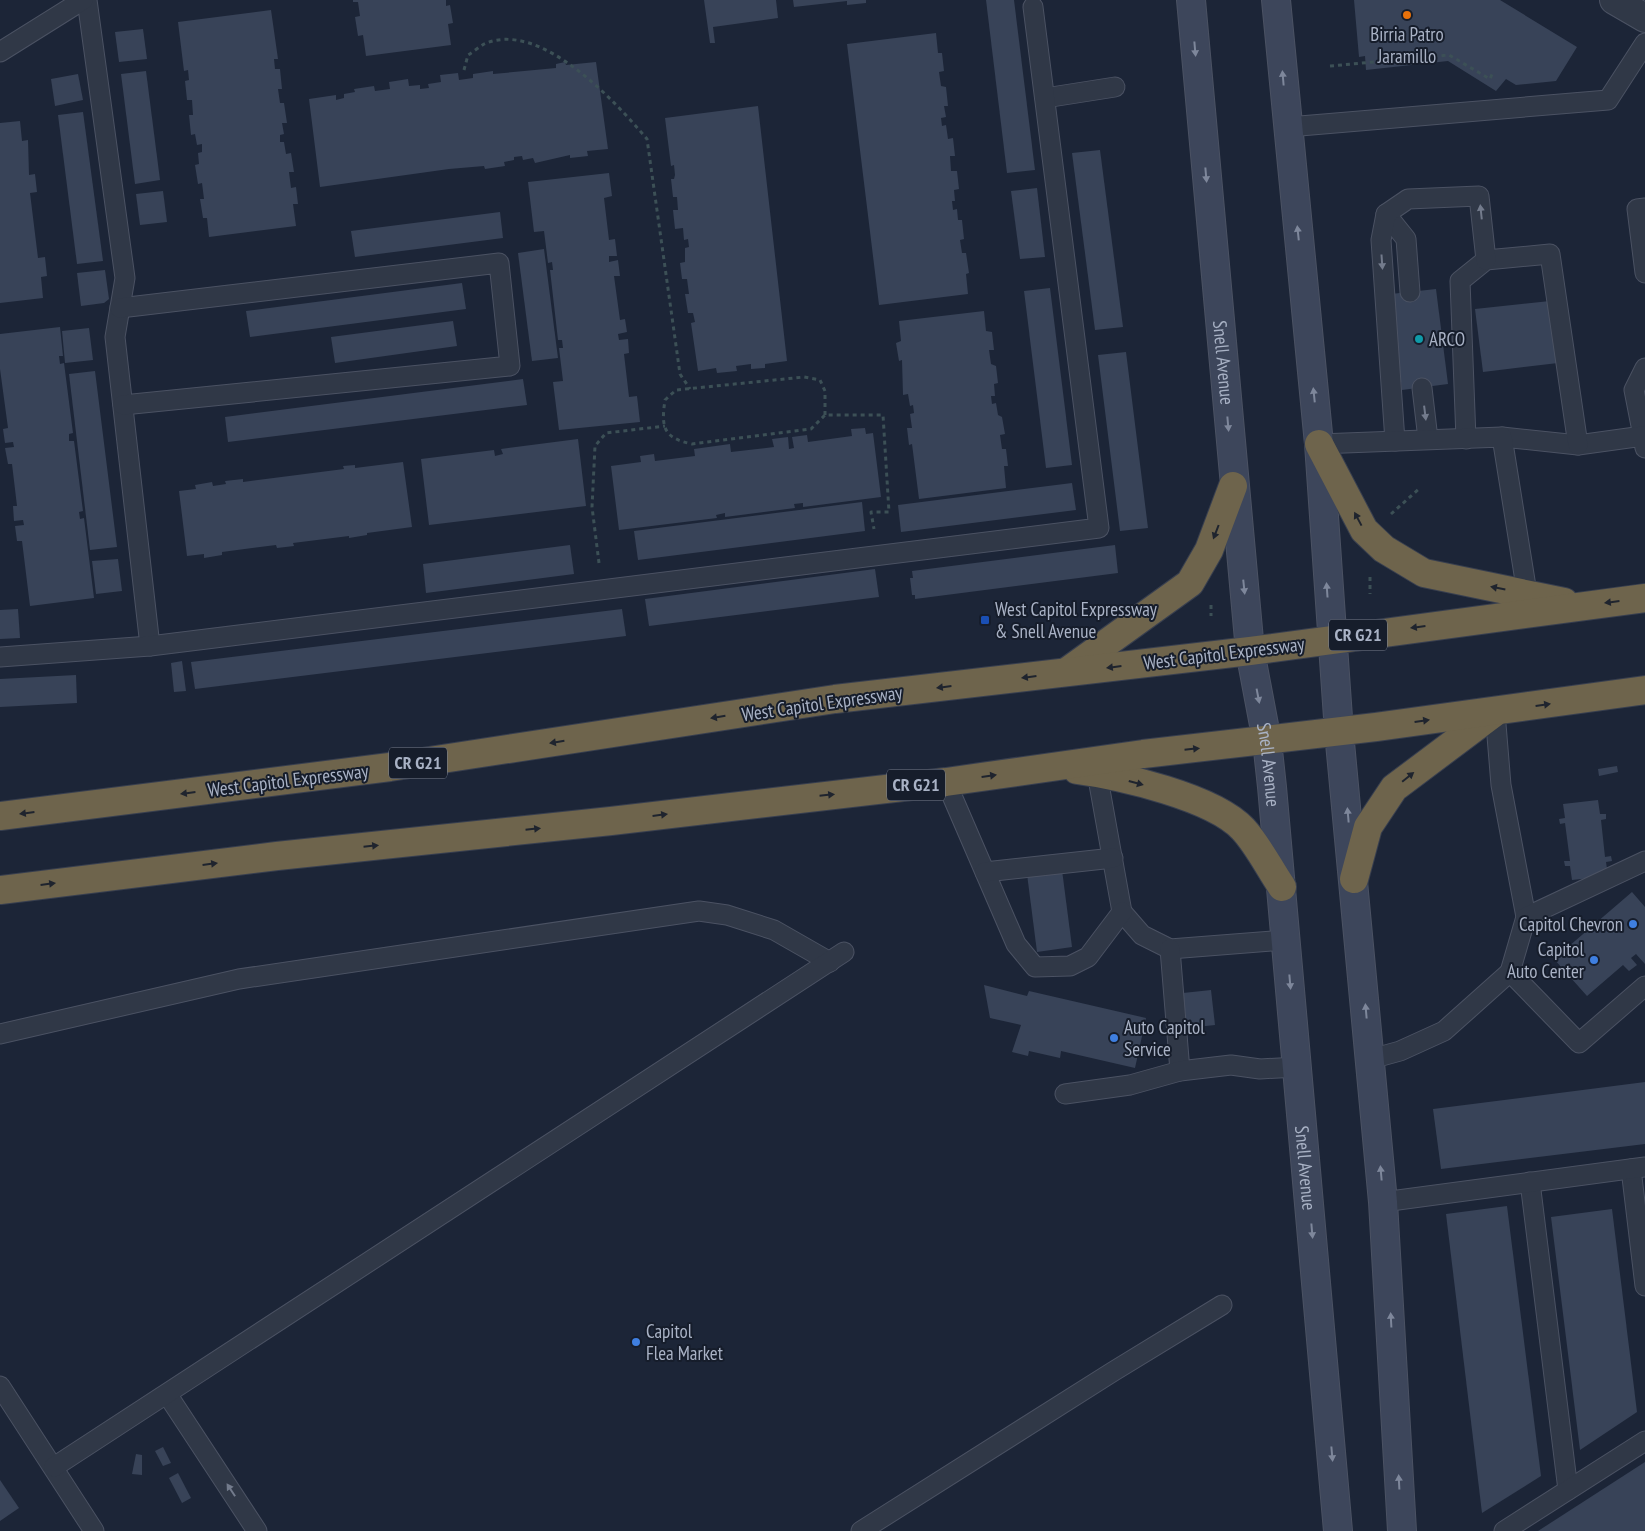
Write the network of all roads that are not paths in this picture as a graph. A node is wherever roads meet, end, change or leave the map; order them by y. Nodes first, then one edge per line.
1 (85, 0) edge
2 (1191, 0) edge
3 (1276, 0) edge
4 (1614, 0) edge
5 (1033, 7) dead end
6 (1645, 18) edge
7 (1645, 42) edge
8 (0, 52) edge
9 (1115, 87) dead end
10 (1045, 98) junction
11 (1288, 127) junction
12 (1645, 208) edge
13 (1386, 214) junction
14 (1486, 260) junction
15 (1645, 272) edge
16 (1410, 292) dead end
17 (120, 308) junction
18 (1645, 368) edge
19 (1422, 388) dead end
20 (123, 405) junction
21 (1502, 437) junction
22 (1428, 439) junction
23 (1466, 439) junction
24 (1644, 440) edge
25 (1395, 441) junction
26 (1318, 444) junction
27 (1578, 445) junction
28 (1233, 486) junction
29 (1527, 593) junction
30 (1645, 598) edge
31 (1580, 606) junction
32 (1330, 638) junction
33 (150, 646) junction
34 (1250, 651) junction
35 (0, 657) edge
36 (1065, 672) junction
37 (1645, 690) edge
38 (1495, 712) junction
39 (1339, 732) junction
40 (1267, 742) junction
41 (1054, 766) junction
42 (1097, 773) junction
43 (946, 782) junction
44 (0, 816) edge
45 (1113, 858) junction
46 (1645, 861) edge
47 (985, 872) junction
48 (1354, 879) junction
49 (1282, 887) junction
50 (0, 890) edge
51 (1122, 912) junction
52 (1526, 917) junction
53 (1286, 940) junction
54 (1170, 949) junction
55 (1510, 972) junction
56 (1645, 986) edge
57 (0, 1034) edge
58 (1371, 1059) junction
59 (1297, 1068) junction
60 (1180, 1071) junction
61 (1065, 1094) dead end
62 (1638, 1168) edge
63 (1530, 1182) junction
64 (1383, 1202) junction
65 (1645, 1286) edge
66 (1222, 1306) dead end
67 (0, 1386) edge
68 (167, 1394) junction
69 (1645, 1440) edge
70 (54, 1468) junction
71 (1568, 1490) junction
72 (94, 1531) edge
73 (257, 1531) edge
74 (861, 1531) edge
75 (1338, 1531) edge
76 (1402, 1531) edge
77 (1504, 1531) edge

1 - 8 lane
1 - 17 lane
2 -> 28 main road, Snell Avenue
11 -> 3 main road
4 - 6 street
5 - 10 lane
7 - 11 lane
9 - 10 lane
10 - 33 lane
26 -> 11 main road
12 - 15 lane
14 -> 13 lane
13 - 16 lane
13 -> 25 lane
14 - 23 lane
14 - 27 lane
17 - 20 lane
17 - 20 lane
18 - 24 lane
19 -> 22 lane
20 - 33 lane
21 - 23 lane
21 - 27 lane
21 - 29 lane
22 - 23 lane
22 - 25 lane
24 - 27 lane
25 - 26 lane
29 -> 26 highway
32 -> 26 main road
28 -> 34 main road, Snell Avenue
28 -> 36 highway
29 - 31 highway
30 -> 31 highway, West Capitol Expressway / CR G21
31 -> 32 highway, West Capitol Expressway / CR G21
32 - 34 highway, West Capitol Expressway / CR G21
32 - 39 main road
33 - 35 lane
34 -> 36 highway, West Capitol Expressway / CR G21
34 -> 40 main road, Snell Avenue
36 -> 44 highway, West Capitol Expressway / CR G21
38 -> 37 highway, CR G21
39 -> 38 highway, CR G21
48 -> 38 highway
38 - 52 lane
39 - 40 highway, CR G21
48 -> 39 main road
41 -> 40 highway, CR G21
40 - 49 main road, Snell Avenue
41 - 42 highway
43 -> 41 highway, CR G21
42 - 45 lane
42 -> 49 highway
43 - 47 lane
50 -> 43 highway, CR G21
45 - 47 lane
45 - 51 lane
46 - 52 lane
47 - 51 lane
58 -> 48 main road
49 - 53 main road, Snell Avenue
51 - 54 lane
52 - 55 lane
53 - 54 lane
53 -> 59 main road, Snell Avenue
54 - 60 lane
55 - 56 lane
55 - 58 lane
57 - 68 lane
64 -> 58 main road
59 - 60 lane
59 -> 75 main road, Snell Avenue
60 - 61 lane
62 - 63 lane
62 - 65 lane
63 - 64 lane
63 - 71 lane
76 -> 64 main road
66 - 74 lane
67 - 70 lane
68 - 70 lane
73 -> 68 lane
69 - 71 lane
70 - 72 lane
71 - 77 lane

